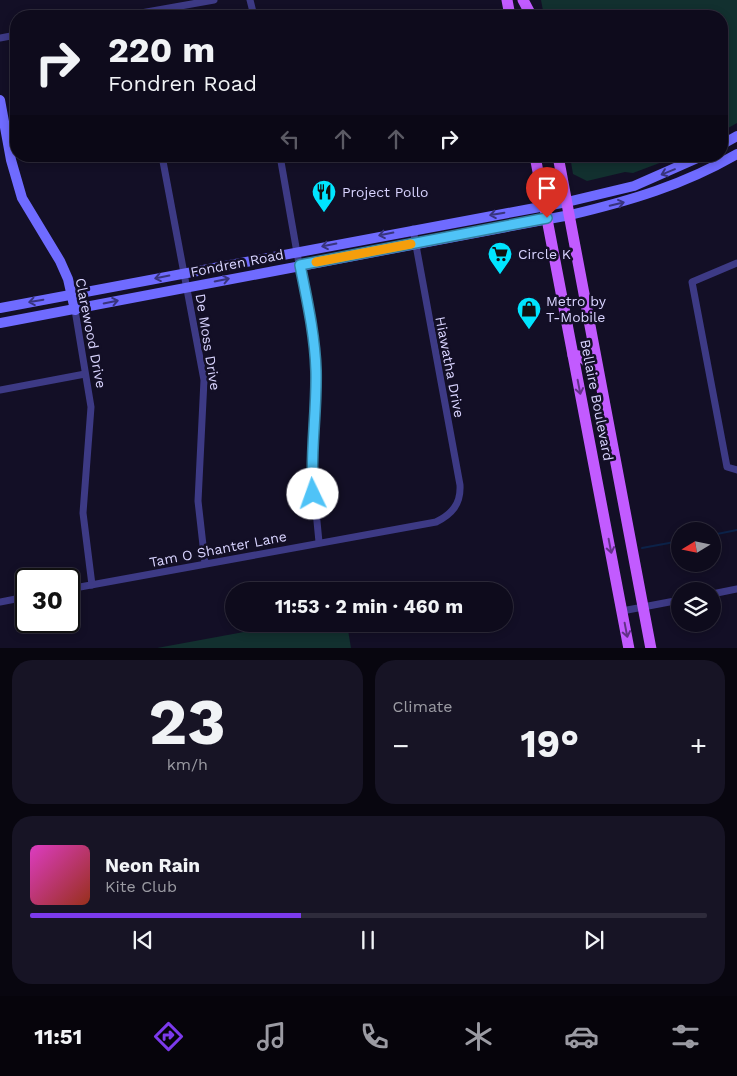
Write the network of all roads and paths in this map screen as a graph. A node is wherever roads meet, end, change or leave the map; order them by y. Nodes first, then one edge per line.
1 (214, 0) edge
2 (161, 10) edge
3 (0, 100) edge
4 (10, 153) edge
5 (12, 162) edge
6 (163, 162) edge
7 (281, 162) edge
8 (536, 162) edge
9 (559, 162) edge
10 (691, 162) edge
11 (722, 162) edge
12 (686, 165) junction
13 (692, 178) junction
14 (567, 202) junction
15 (545, 206) junction
16 (570, 215) junction
17 (547, 218) junction
18 (414, 229) junction
19 (415, 243) junction
20 (298, 252) junction
21 (737, 263) edge
22 (300, 265) junction
23 (184, 273) junction
24 (187, 287) junction
25 (72, 295) junction
26 (0, 308) edge
27 (74, 310) junction
28 (0, 323) edge
29 (573, 354) junction
30 (85, 374) junction
31 (0, 390) edge
32 (607, 416) junction
33 (737, 470) edge
34 (621, 490) junction
35 (600, 494) junction
36 (456, 508) joint
37 (319, 542) junction
38 (205, 563) junction
39 (92, 585) junction
40 (80, 587) edge
41 (737, 589) edge
42 (721, 592) edge
43 (15, 600) edge
44 (0, 602) edge
45 (671, 602) edge
46 (643, 607) junction
47 (622, 611) junction
48 (629, 648) edge
49 (651, 648) edge

1 - 2 street
3 - 4 main road, Clarewood Drive
5 - 25 main road, Clarewood Drive
6 - 23 street, De Moss Drive
7 - 20 street
8 - 15 main road, Bellaire Boulevard
9 - 14 main road, Bellaire Boulevard
10 - 12 main road, Fondren Road
11 - 13 main road, Fondren Road
12 - 13 main road
12 -> 14 main road, Fondren Road
16 -> 13 main road, Fondren Road
14 - 15 main road, Fondren Road
14 - 16 main road, Bellaire Boulevard
15 - 17 main road, Bellaire Boulevard
15 -> 18 main road, Fondren Road
16 - 17 main road, Fondren Road
16 - 32 main road, Bellaire Boulevard
17 - 19 main road, Fondren Road
17 - 29 main road, Bellaire Boulevard
18 - 19 street, Hiawatha Drive
18 -> 20 main road, Fondren Road
19 - 22 main road, Fondren Road
19 - 36 street, Hiawatha Drive
20 - 22 street
20 - 23 main road, Fondren Road
21 - 33 street
24 -> 22 main road, Fondren Road
22 - 37 street
23 - 24 street, De Moss Drive
23 -> 25 main road, Fondren Road
27 -> 24 main road, Fondren Road
24 - 38 street, De Moss Drive
25 -> 26 main road, Fondren Road
25 - 27 main road, Clarewood Drive
27 - 28 main road, Fondren Road
27 - 30 street, Clarewood Drive
29 - 32 main road
29 -> 35 main road, Bellaire Boulevard
30 - 31 street
30 - 39 street, Clarewood Drive
32 - 34 main road, Bellaire Boulevard
34 - 35 main road
34 - 46 main road, Bellaire Boulevard
35 -> 47 main road, Bellaire Boulevard
36 - 37 street, Tam O Shanter Lane
37 - 38 street, Tam O Shanter Lane
38 - 39 street, Tam O Shanter Lane
39 - 40 street, Tam O Shanter Lane
41 - 42 street
43 - 44 street
45 - 46 street
46 - 47 street
46 - 49 main road, Bellaire Boulevard
47 -> 48 main road, Bellaire Boulevard

